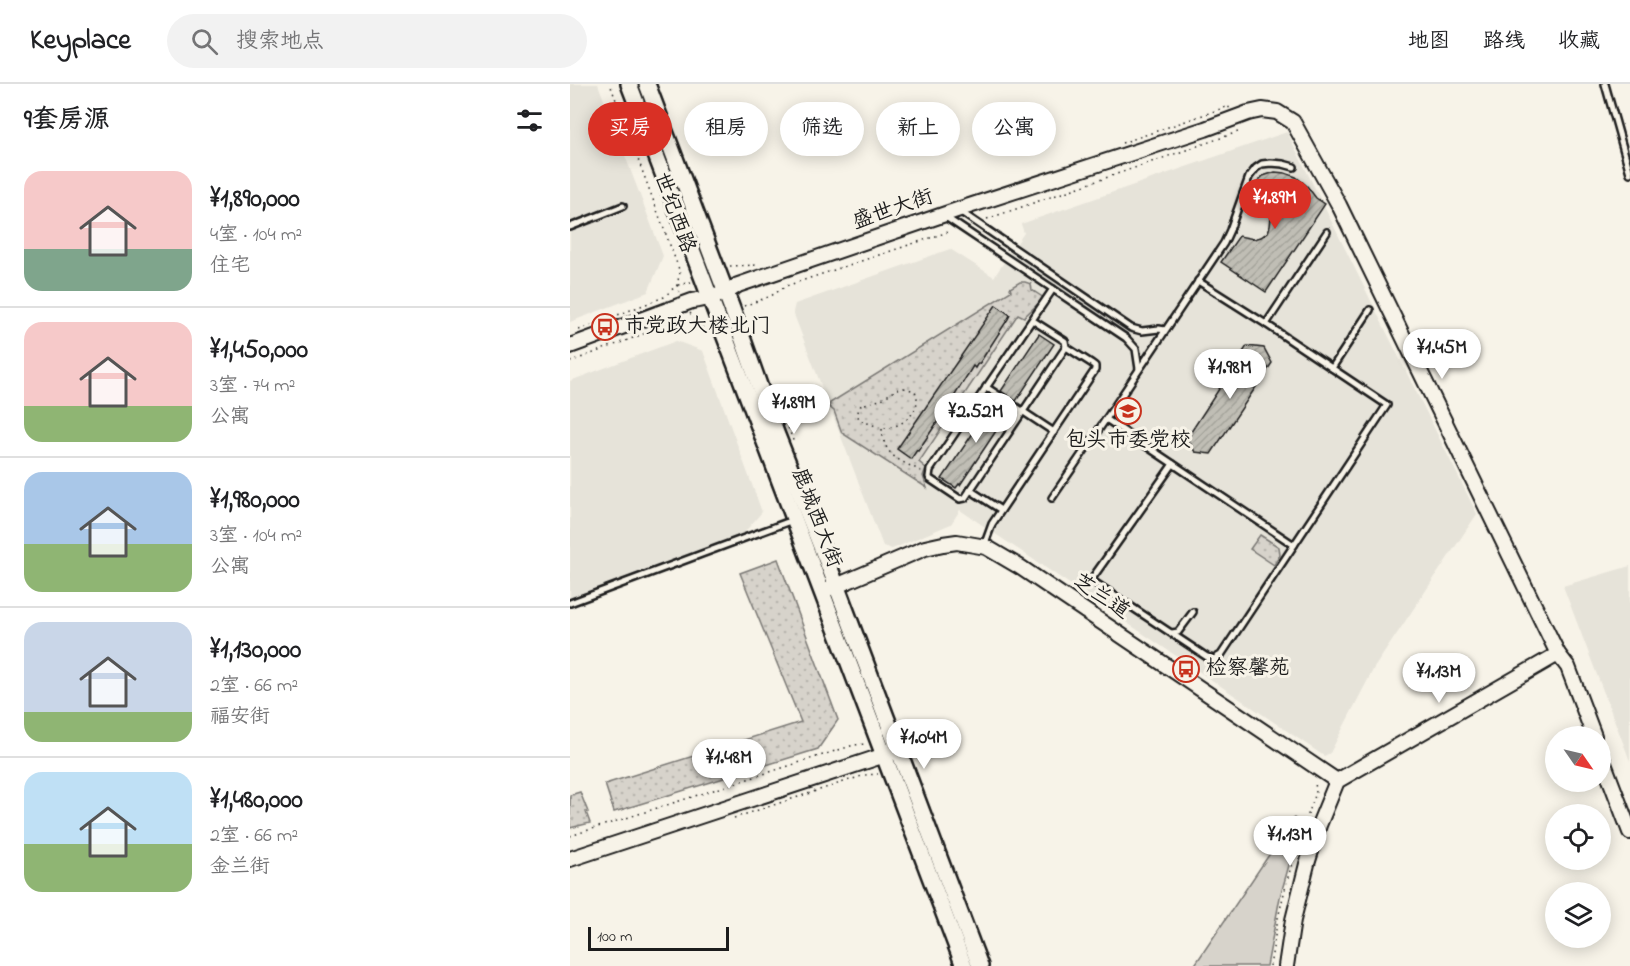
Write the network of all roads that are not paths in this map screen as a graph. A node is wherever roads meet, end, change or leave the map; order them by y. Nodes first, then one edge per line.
1 (629, 84) edge
2 (646, 84) edge
3 (1605, 84) edge
4 (1294, 167) dead end
5 (1630, 173) edge
6 (623, 206) dead end
7 (957, 210) junction
8 (943, 215) junction
9 (570, 227) edge
10 (1327, 232) dead end
11 (1198, 281) junction
12 (1053, 289) junction
13 (726, 293) junction
14 (711, 298) junction
15 (1370, 310) dead end
16 (1032, 320) junction
17 (1266, 324) junction
18 (1165, 330) junction
19 (570, 346) edge
20 (1066, 347) junction
21 (1332, 368) junction
22 (1139, 370) junction
23 (987, 387) junction
24 (1023, 412) junction
25 (1106, 419) junction
26 (1054, 432) junction
27 (1173, 464) junction
28 (970, 490) junction
29 (1052, 498) dead end
30 (1001, 510) junction
31 (794, 519) junction
32 (1294, 545) junction
33 (984, 547) junction
34 (837, 586) junction
35 (822, 591) junction
36 (570, 603) edge
37 (1193, 612) dead end
38 (1171, 633) junction
39 (1558, 654) junction
40 (1590, 726) edge
41 (887, 749) junction
42 (1337, 780) junction
43 (1611, 782) edge
44 (1630, 832) edge
45 (570, 859) edge
46 (964, 966) edge
47 (980, 966) edge
48 (1286, 966) edge

1 - 14 main road, 鹿城西大街
2 - 13 main road, 鹿城西大街
3 - 5 lane
4 - 11 lane
6 - 9 lane
7 - 8 street, 盛世大街
7 - 18 lane
7 - 39 street, 盛世大街
8 - 12 lane
8 - 13 street, 盛世大街
10 - 17 lane
11 - 17 lane
11 - 18 lane
12 - 16 lane
12 - 22 lane
13 - 14 street, 盛世大街
13 - 34 main road, 鹿城西大街
14 - 19 street, 盛世大街
14 - 31 main road, 鹿城西大街
15 - 21 lane
16 - 20 lane
16 - 23 lane
17 - 21 lane
18 - 22 lane
20 - 24 lane
20 - 26 lane
21 - 32 lane
22 - 25 lane
23 - 24 lane
23 - 28 lane
24 - 26 lane
24 - 28 lane
25 - 27 lane
25 - 29 lane
26 - 30 lane
27 - 32 lane
27 - 38 lane
28 - 30 lane
30 - 33 lane
31 - 35 main road, 鹿城西大街
31 - 36 lane
32 - 38 lane
33 - 34 street, 芝兰道
33 - 42 street, 芝兰道
34 - 35 street, 芝兰道
34 - 41 main road, 鹿城西大街
35 - 41 main road, 鹿城西大街
37 - 38 lane
39 - 40 street
39 - 42 street
41 - 45 street
41 - 46 main road, 鹿城西大街
41 - 47 main road, 鹿城西大街
42 - 48 street
43 - 44 street

